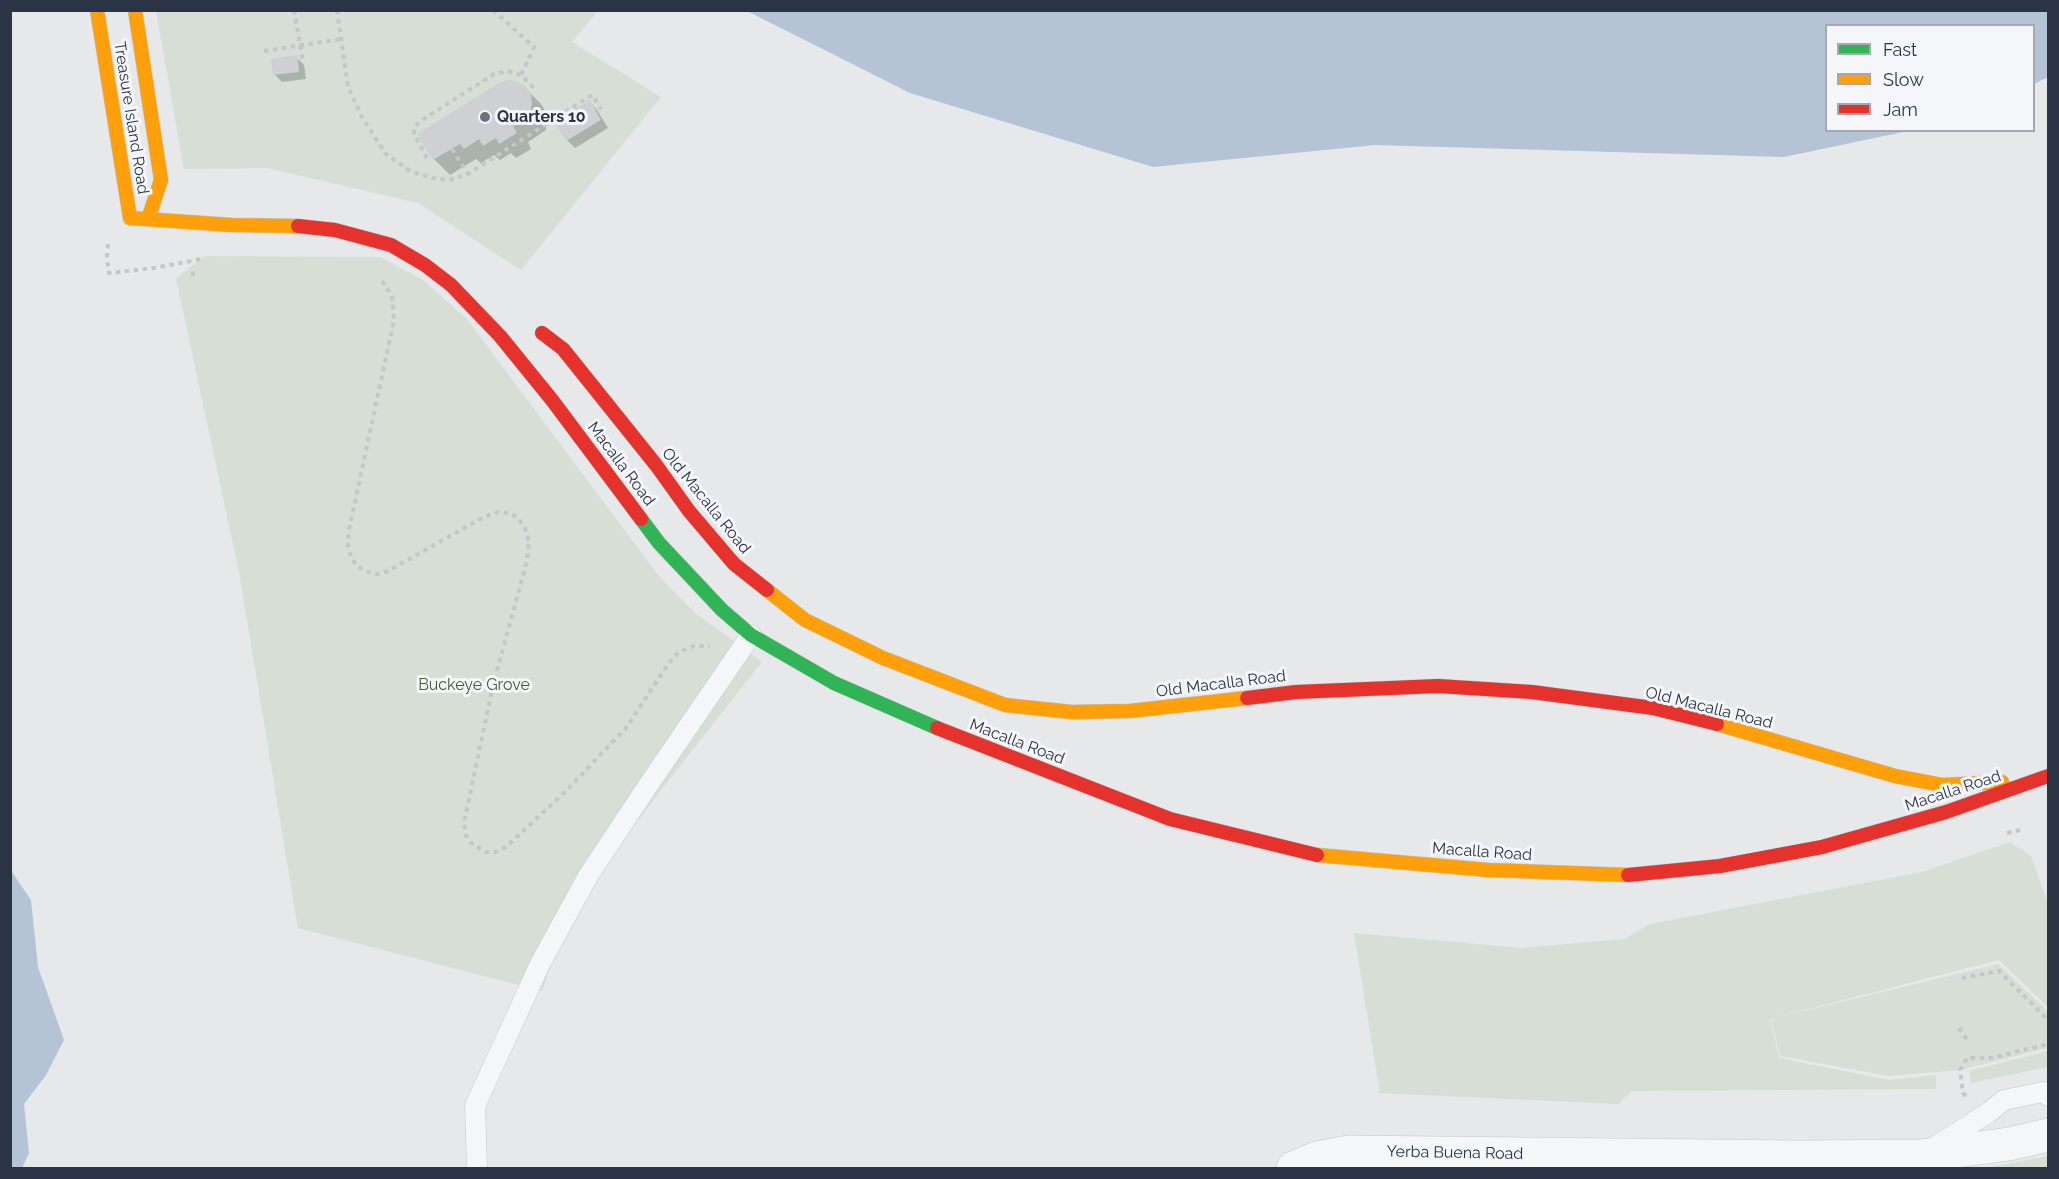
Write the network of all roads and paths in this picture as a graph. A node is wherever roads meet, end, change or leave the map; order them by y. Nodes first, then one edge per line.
1 (97, 10) edge
2 (135, 10) edge
3 (294, 10) edge
4 (337, 10) edge
5 (493, 10) edge
6 (341, 39) junction
7 (300, 45) junction
8 (264, 51) dead end
9 (303, 62) dead end
10 (521, 75) junction
11 (536, 90) dead end
12 (601, 109) dead end
13 (452, 149) dead end
14 (427, 158) dead end
15 (468, 174) junction
16 (148, 219) junction
17 (194, 260) dead end
18 (193, 269) dead end
19 (117, 272) dead end
20 (193, 276) dead end
21 (542, 333) dead end
22 (752, 635) junction
23 (2044, 782) edge
24 (2024, 829) dead end
25 (2007, 833) dead end
26 (1962, 978) dead end
27 (2049, 1020) edge
28 (1959, 1028) dead end
29 (1968, 1041) dead end
30 (2049, 1044) edge
31 (1963, 1093) dead end
32 (2049, 1096) edge
33 (2049, 1135) edge
34 (1921, 1156) junction
35 (477, 1168) edge
36 (1293, 1168) edge

1 - 16 street, Treasure Island Road
2 - 16 street, Treasure Island Road
3 - 7 path
4 - 6 path
5 - 10 path
6 - 7 path
6 - 15 path
7 - 8 path
7 - 9 path
10 - 11 path
10 - 14 path
12 - 15 path
13 - 15 path
16 - 22 street, Macalla Road
17 - 19 path
18 - 20 path
21 - 23 street, Old Macalla Road
22 - 23 street, Macalla Road
22 - 35 lane
24 - 25 path
26 - 27 path
28 - 29 path
30 - 31 path
32 - 34 lane
33 - 34 street, Yerba Buena Road
34 - 36 street, Yerba Buena Road

